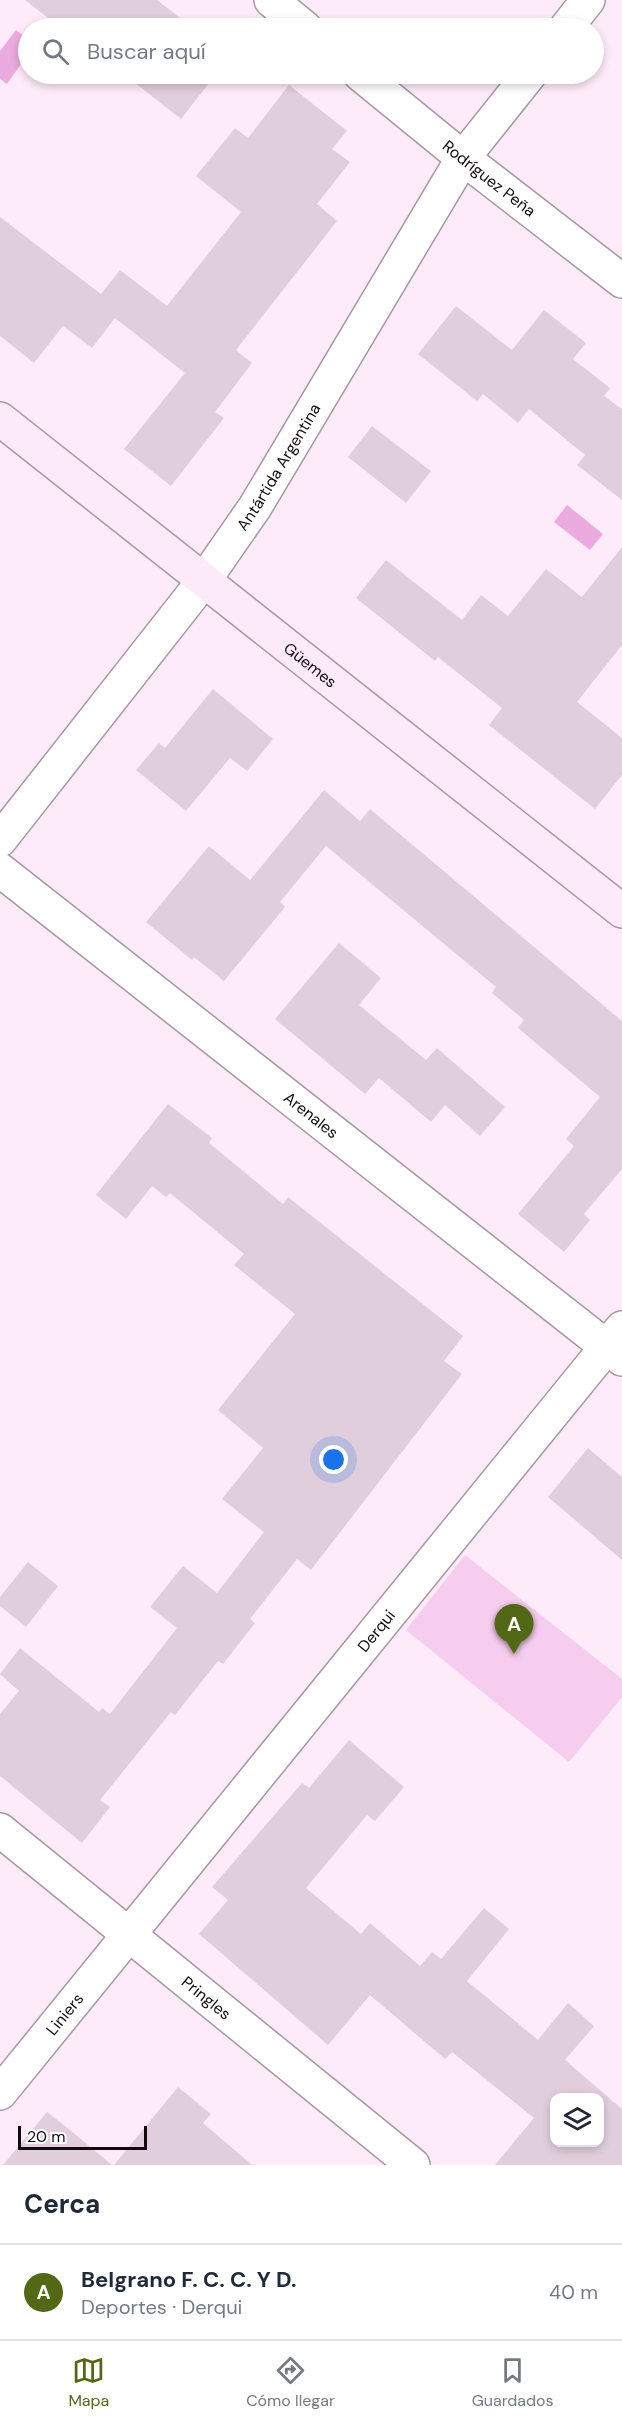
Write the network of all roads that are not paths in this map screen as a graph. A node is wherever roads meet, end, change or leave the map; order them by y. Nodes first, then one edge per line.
1 (271, 0) edge
2 (588, 0) edge
3 (293, 18) edge
4 (574, 18) edge
5 (372, 84) edge
6 (522, 84) edge
7 (463, 158) junction
8 (622, 281) edge
9 (0, 419) edge
10 (205, 579) junction
11 (0, 840) edge
12 (0, 870) edge
13 (622, 911) edge
14 (617, 1345) edge
15 (0, 1830) edge
16 (131, 1935) junction
17 (0, 2093) edge
18 (413, 2165) edge

1 - 3 street
2 - 4 street
5 - 7 street, Rodríguez Peña
6 - 7 street, Antártida Argentina
7 - 8 street, Rodríguez Peña
7 - 10 street, Antártida Argentina
9 - 10 street, Güemes
10 - 11 street, Antártida Argentina
10 - 13 street, Güemes
12 - 14 street, Arenales
14 - 16 street, Derqui
15 - 16 street, Pringles
16 - 17 street, Liniers
16 - 18 street, Pringles

